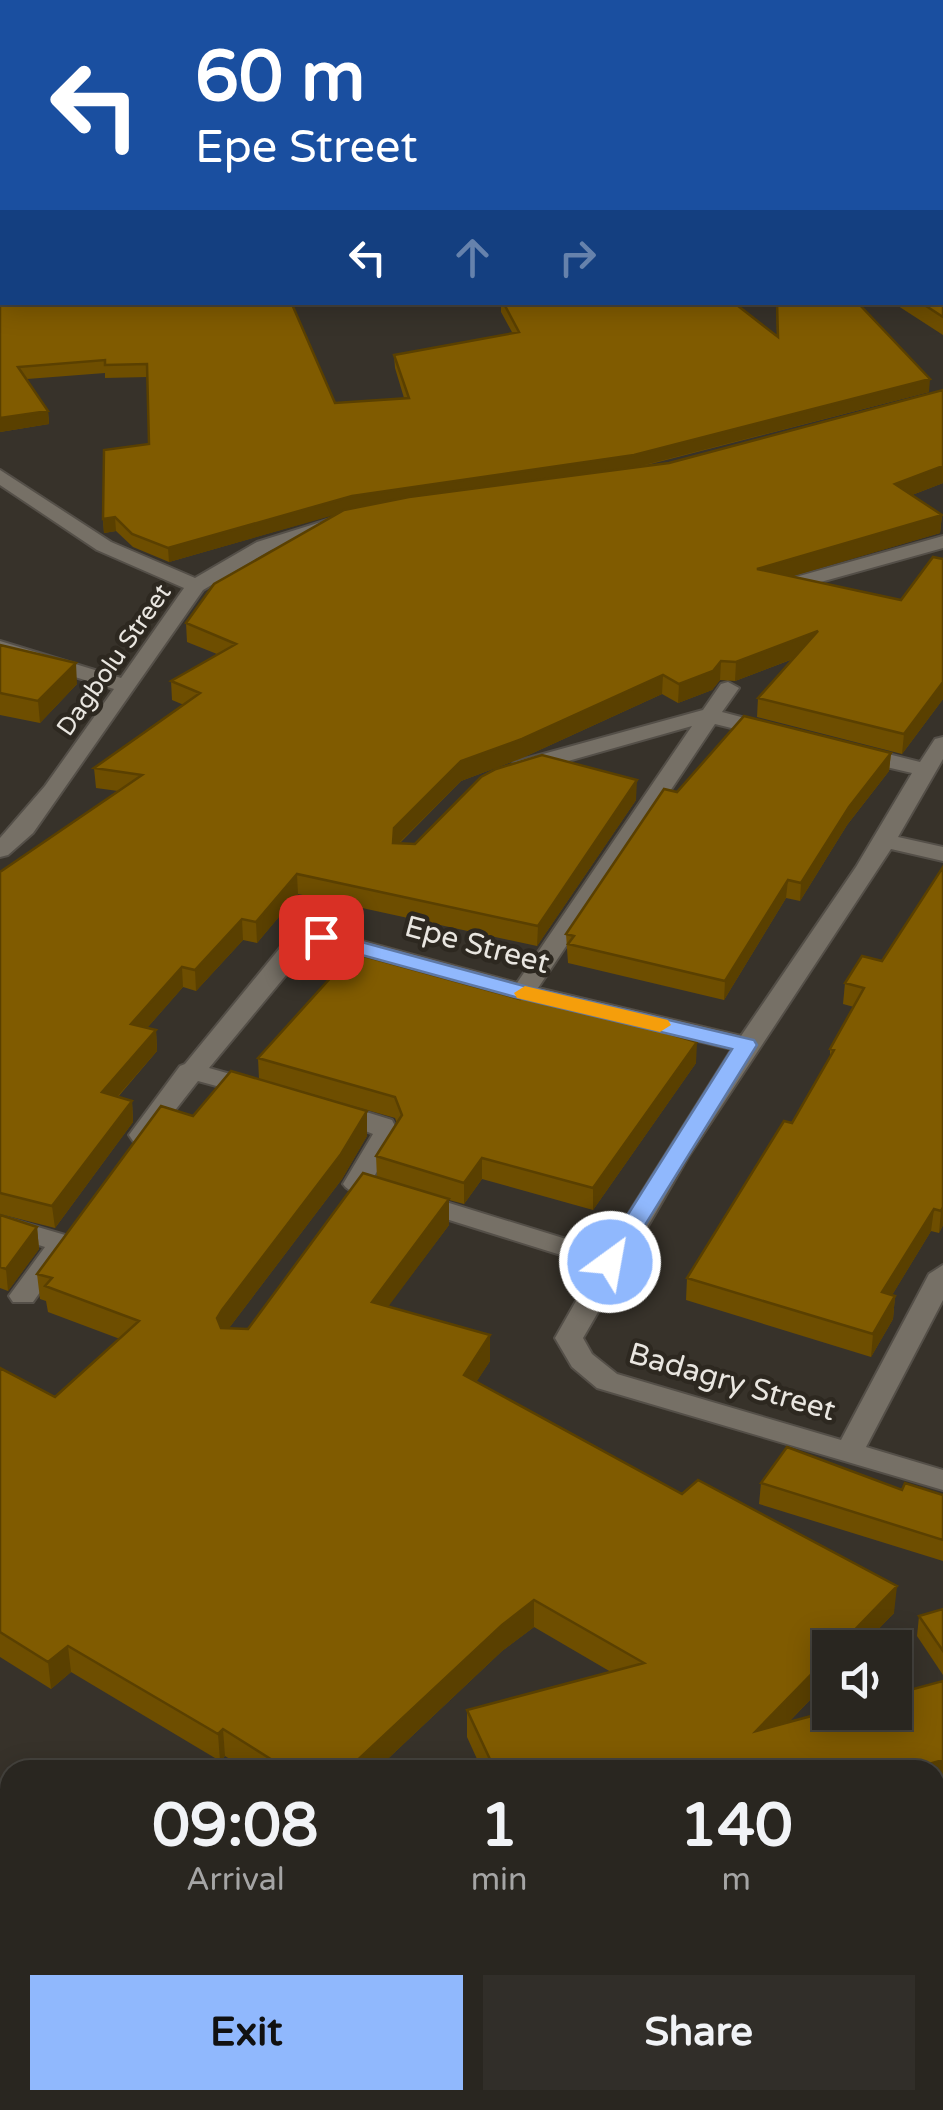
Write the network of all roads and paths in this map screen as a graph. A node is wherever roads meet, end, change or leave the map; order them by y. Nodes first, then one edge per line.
1 (0, 476) edge
2 (354, 520) edge
3 (943, 542) edge
4 (799, 582) edge
5 (196, 586) junction
6 (0, 647) edge
7 (123, 685) junction
8 (728, 688) dead end
9 (707, 716) junction
10 (797, 738) edge
11 (943, 744) edge
12 (833, 747) edge
13 (923, 770) junction
14 (499, 774) edge
15 (886, 841) junction
16 (0, 850) edge
17 (943, 854) edge
18 (522, 992) junction
19 (746, 1045) junction
20 (189, 1071) junction
21 (132, 1149) edge
22 (356, 1184) junction
23 (334, 1214) edge
24 (0, 1224) edge
25 (610, 1262) junction
26 (943, 1274) edge
27 (23, 1296) dead end
28 (851, 1449) junction
29 (943, 1480) edge

1 - 5 street
2 - 5 street, Dagbolu Street
3 - 4 street
5 - 7 street, Dagbolu Street
6 - 7 street
7 - 16 street, Dagbolu Street
8 - 9 street
9 - 10 street
9 - 14 street
9 - 18 street
11 - 13 street, Badagry Street
12 - 13 street
13 - 15 street, Badagry Street
15 - 17 street
15 - 19 street, Badagry Street
18 - 19 street, Epe Street
18 - 20 street, Epe Street
19 - 25 street, Badagry Street
20 - 21 street
20 - 22 street
22 - 23 street
22 - 25 street
24 - 27 street
25 - 28 street, Badagry Street
26 - 28 street
28 - 29 street, Badagry Street

